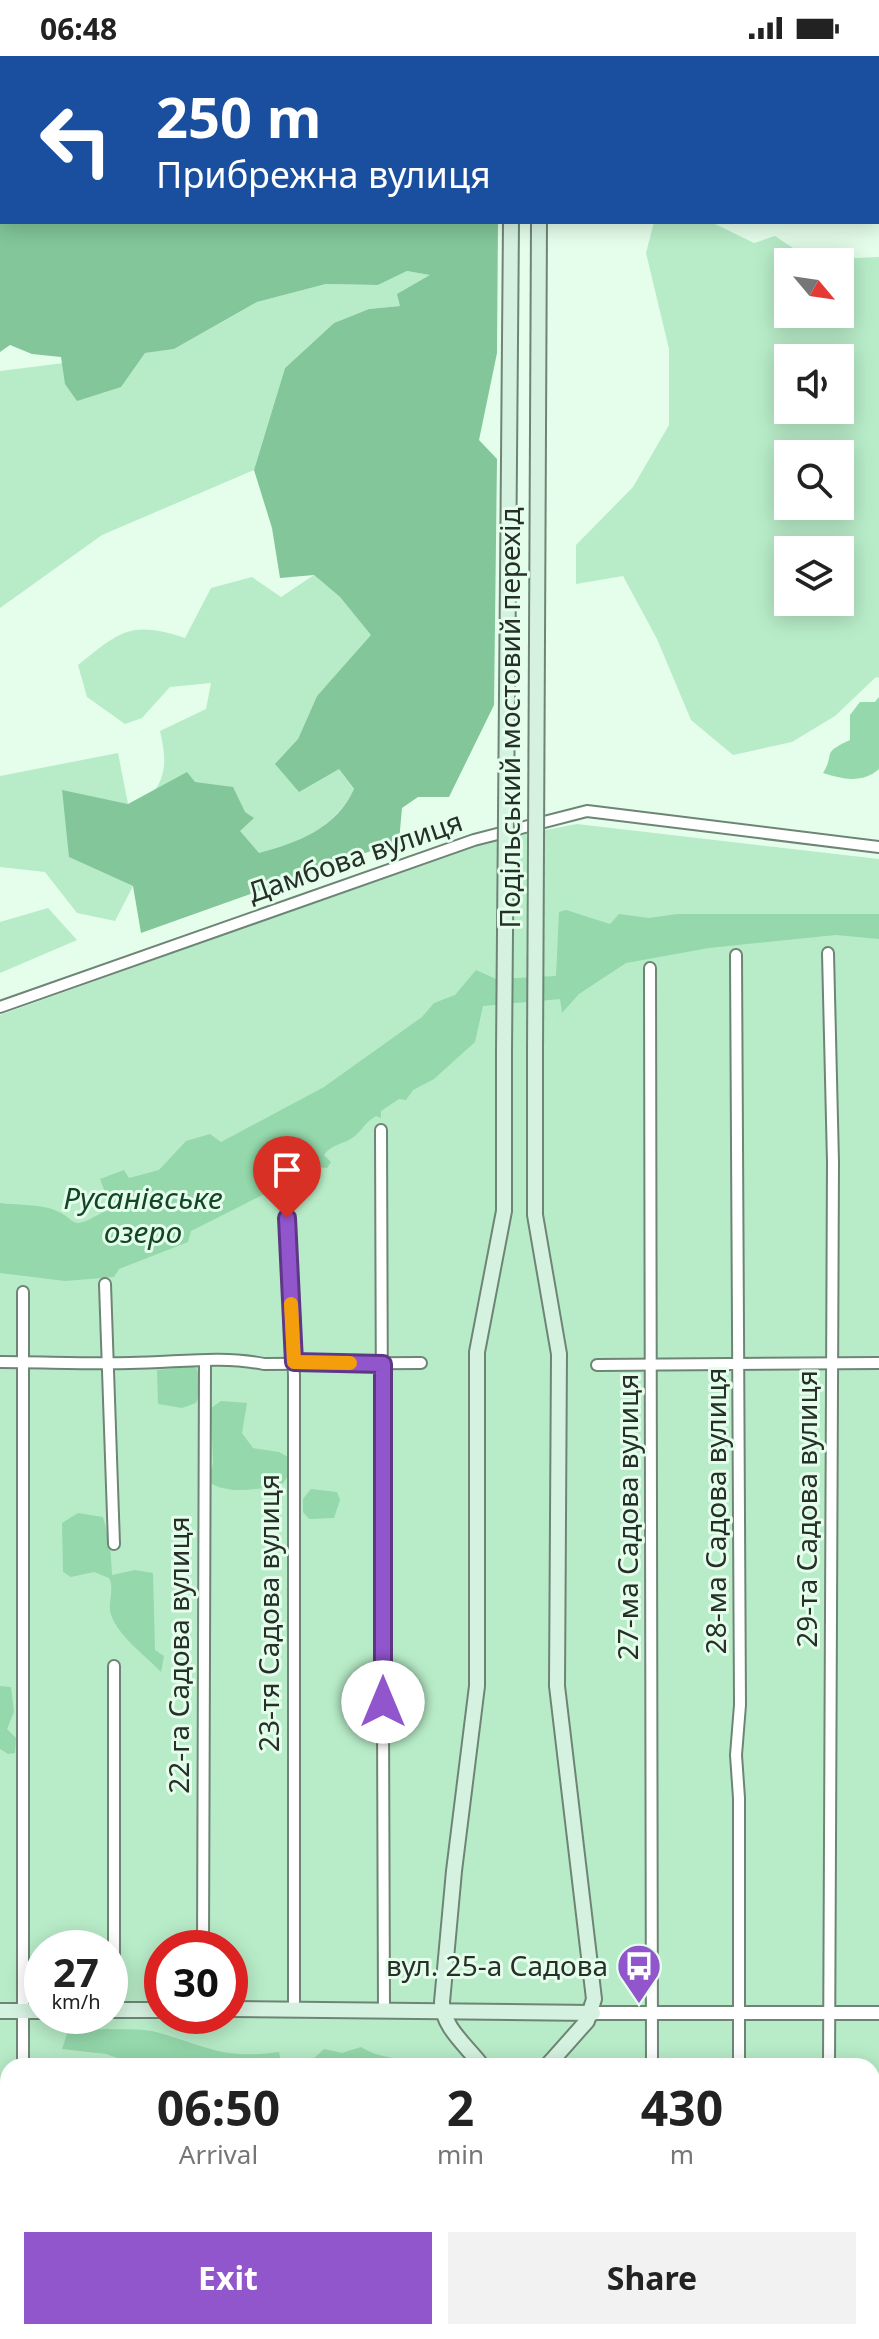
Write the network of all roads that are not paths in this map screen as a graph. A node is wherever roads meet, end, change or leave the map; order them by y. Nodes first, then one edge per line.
1 (511, 224) edge
2 (539, 224) edge
3 (879, 847) edge
4 (828, 953) dead end
5 (736, 955) dead end
6 (650, 968) dead end
7 (0, 1007) edge
8 (381, 1130) dead end
9 (287, 1218) dead end
10 (105, 1284) dead end
11 (23, 1292) dead end
12 (205, 1361) junction
13 (0, 1362) edge
14 (24, 1362) junction
15 (110, 1362) junction
16 (294, 1362) junction
17 (421, 1363) dead end
18 (831, 1363) junction
19 (879, 1363) edge
20 (383, 1364) junction
21 (597, 1365) dead end
22 (652, 1365) junction
23 (741, 1367) junction
24 (114, 1544) dead end
25 (114, 1666) dead end
26 (112, 1930) edge
27 (203, 1930) edge
28 (294, 2008) junction
29 (248, 2009) edge
30 (384, 2010) junction
31 (0, 2011) edge
32 (23, 2011) junction
33 (442, 2012) junction
34 (652, 2012) junction
35 (593, 2013) junction
36 (740, 2013) junction
37 (829, 2013) junction
38 (879, 2013) edge
39 (23, 2058) edge
40 (477, 2058) edge
41 (554, 2058) edge
42 (652, 2058) edge
43 (739, 2058) edge
44 (829, 2058) edge

1 - 33 main road, Подільський мостовий перехід, bridge
2 - 35 main road, Подільський мостовий перехід, bridge
3 - 7 street, Дамбова вулиця
4 - 18 street, 29-та Садова вулиця
5 - 23 street, 28-ма Садова вулиця
6 - 22 street, 27-ма Садова вулиця
8 - 20 street
9 - 16 street, 23-тя Садова вулиця
10 - 15 street
11 - 14 street
12 - 15 street
12 - 16 street
12 - 27 street, 22-га Садова вулиця
13 - 14 street
14 - 15 street
14 - 32 street
15 - 24 street
16 - 20 street
16 - 28 street, 23-тя Садова вулиця
17 - 20 street
18 - 19 street
18 - 23 street
18 - 37 street, 29-та Садова вулиця
20 - 30 street
21 - 22 street
22 - 23 street
22 - 34 street, 27-ма Садова вулиця
23 - 36 street, 28-ма Садова вулиця
25 - 26 street
28 - 29 main road
28 - 30 main road
30 - 33 main road
31 - 32 main road
32 - 39 street
33 - 35 main road
33 - 40 main road
34 - 35 street
34 - 36 street
34 - 42 street, 27-ма Садова вулиця
35 - 41 main road
36 - 37 street
36 - 43 street, 28-ма Садова вулиця
37 - 38 street
37 - 44 street, 29-та Садова вулиця

